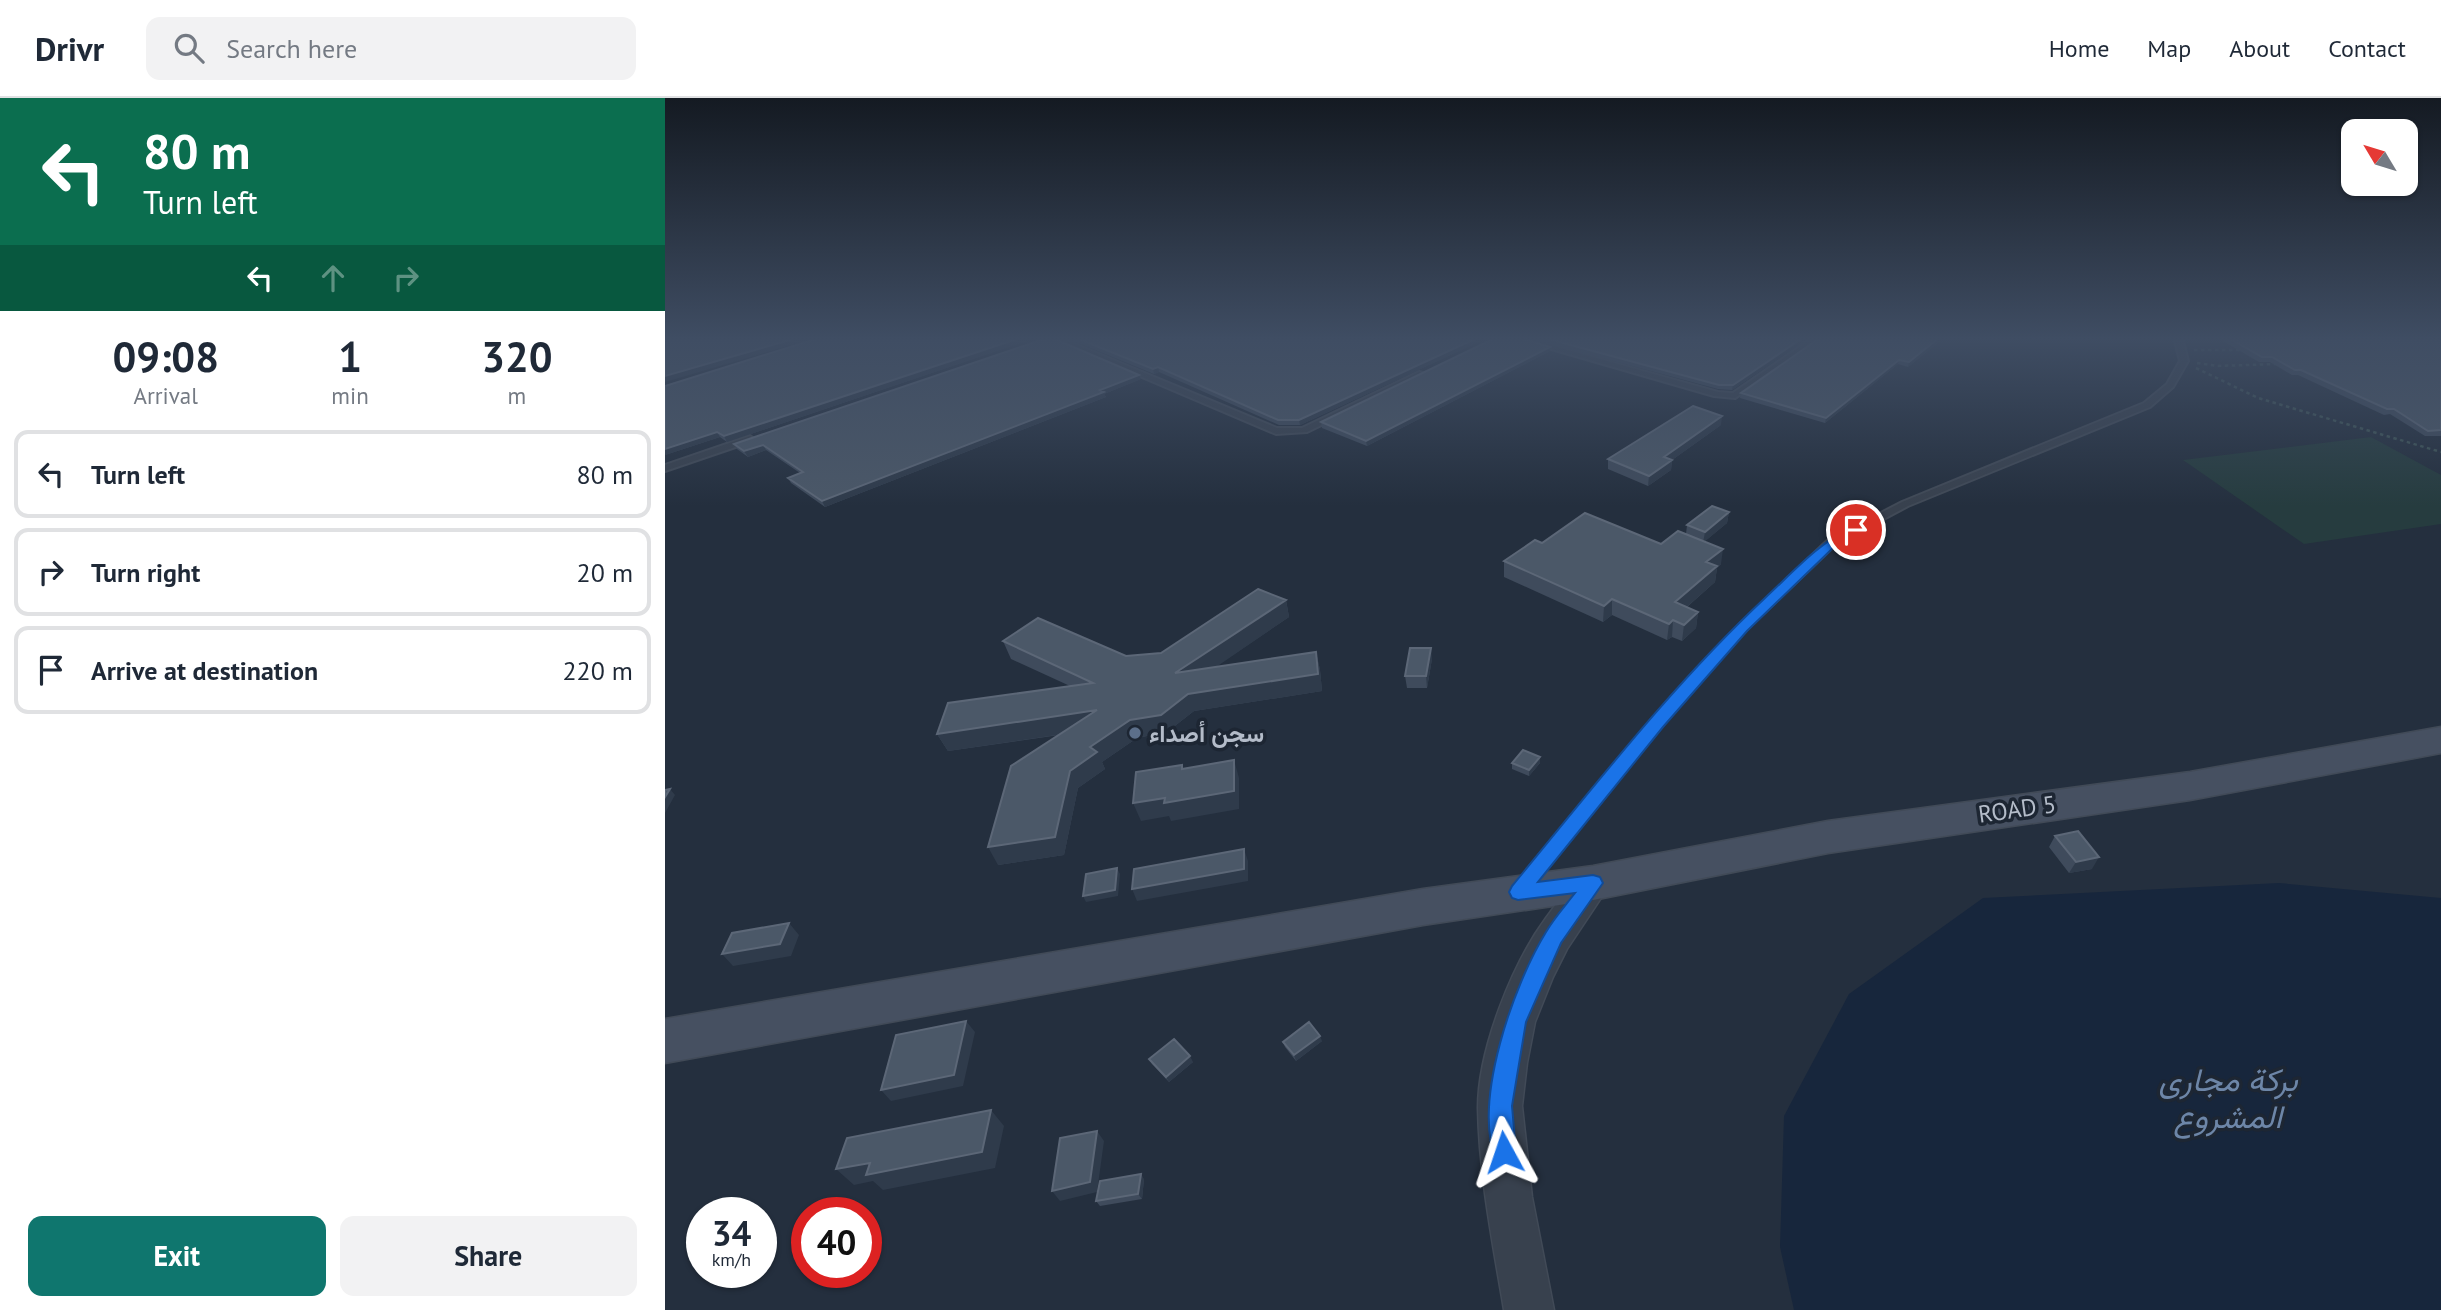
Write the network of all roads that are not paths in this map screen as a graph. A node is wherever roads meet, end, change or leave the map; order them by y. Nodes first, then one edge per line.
1 (1187, 394) edge
2 (1380, 394) edge
3 (1715, 394) edge
4 (1738, 394) edge
5 (2160, 394) edge
6 (755, 437) edge
7 (665, 468) edge
8 (2441, 740) edge
9 (1593, 883) junction
10 (1518, 892) junction
11 (665, 1041) edge
12 (1529, 1310) edge

1 - 2 lane
3 - 4 lane
5 - 10 lane
6 - 7 lane
8 - 9 main road, ROAD 5
9 - 10 main road, ROAD 5
9 - 12 street
10 - 11 main road, ROAD 5

